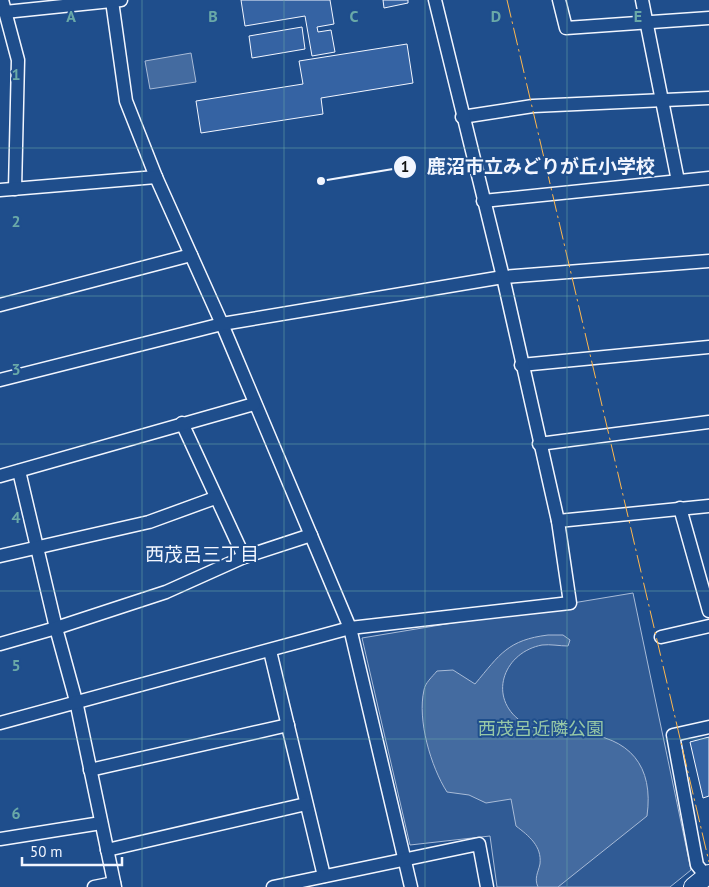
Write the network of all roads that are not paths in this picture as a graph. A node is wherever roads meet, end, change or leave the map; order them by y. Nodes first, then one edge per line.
1 (435, 0) edge
2 (559, 0) edge
3 (642, 0) edge
4 (117, 1) edge
5 (3, 6) edge
6 (709, 18) edge
7 (647, 23) junction
8 (709, 98) edge
9 (662, 102) junction
10 (462, 117) junction
11 (156, 177) junction
12 (709, 178) edge
13 (678, 181) junction
14 (16, 188) junction
15 (0, 190) edge
16 (483, 201) junction
17 (190, 254) junction
18 (709, 261) edge
19 (503, 277) junction
20 (0, 305) edge
21 (222, 324) junction
22 (709, 347) edge
23 (521, 365) junction
24 (0, 380) edge
25 (254, 404) junction
26 (709, 422) edge
27 (182, 423) junction
28 (539, 444) junction
29 (19, 471) junction
30 (0, 476) edge
31 (215, 498) junction
32 (709, 506) edge
33 (680, 508) junction
34 (558, 521) junction
35 (311, 535) junction
36 (38, 546) junction
37 (0, 556) edge
38 (244, 558) junction
39 (709, 611) edge
40 (709, 626) edge
41 (56, 628) junction
42 (350, 628) junction
43 (662, 637) dead end
44 (0, 644) edge
45 (270, 650) junction
46 (76, 701) junction
47 (0, 723) edge
48 (288, 725) junction
49 (709, 727) edge
50 (90, 770) junction
51 (306, 804) junction
52 (101, 823) junction
53 (0, 839) edge
54 (107, 850) junction
55 (405, 858) junction
56 (324, 876) junction
57 (703, 879) edge
58 (114, 885) edge
59 (94, 887) edge
60 (273, 887) edge
61 (410, 887) edge
62 (486, 887) edge

1 - 10 street
2 - 7 street
3 - 7 street
4 - 5 street
4 - 11 street
5 - 14 street
6 - 7 street
7 - 9 street
8 - 9 street
9 - 10 street
9 - 13 street
10 - 16 street
11 - 14 street
11 - 17 street
12 - 13 street
13 - 16 street
14 - 15 street
16 - 19 street
17 - 20 street
17 - 21 street
18 - 19 street
19 - 21 street
19 - 23 street
21 - 24 street
21 - 25 street
22 - 23 street
23 - 28 street
25 - 27 street
25 - 35 street
26 - 28 street
27 - 29 street
27 - 31 street
28 - 34 street
29 - 30 street
29 - 36 street
31 - 36 street
31 - 38 street
32 - 33 street
33 - 34 street
33 - 39 street
34 - 42 street
35 - 38 street
35 - 42 street
36 - 37 street
36 - 41 street
38 - 41 street
40 - 43 street
41 - 44 street
41 - 46 street
42 - 45 street
42 - 55 street
45 - 46 street
45 - 48 street
46 - 47 street
46 - 50 street
48 - 50 street
48 - 51 street
49 - 57 street
50 - 52 street
51 - 54 street
51 - 56 street
52 - 53 street
52 - 54 street
54 - 58 street
55 - 56 street
55 - 61 street
55 - 62 street
56 - 60 street
58 - 59 street

